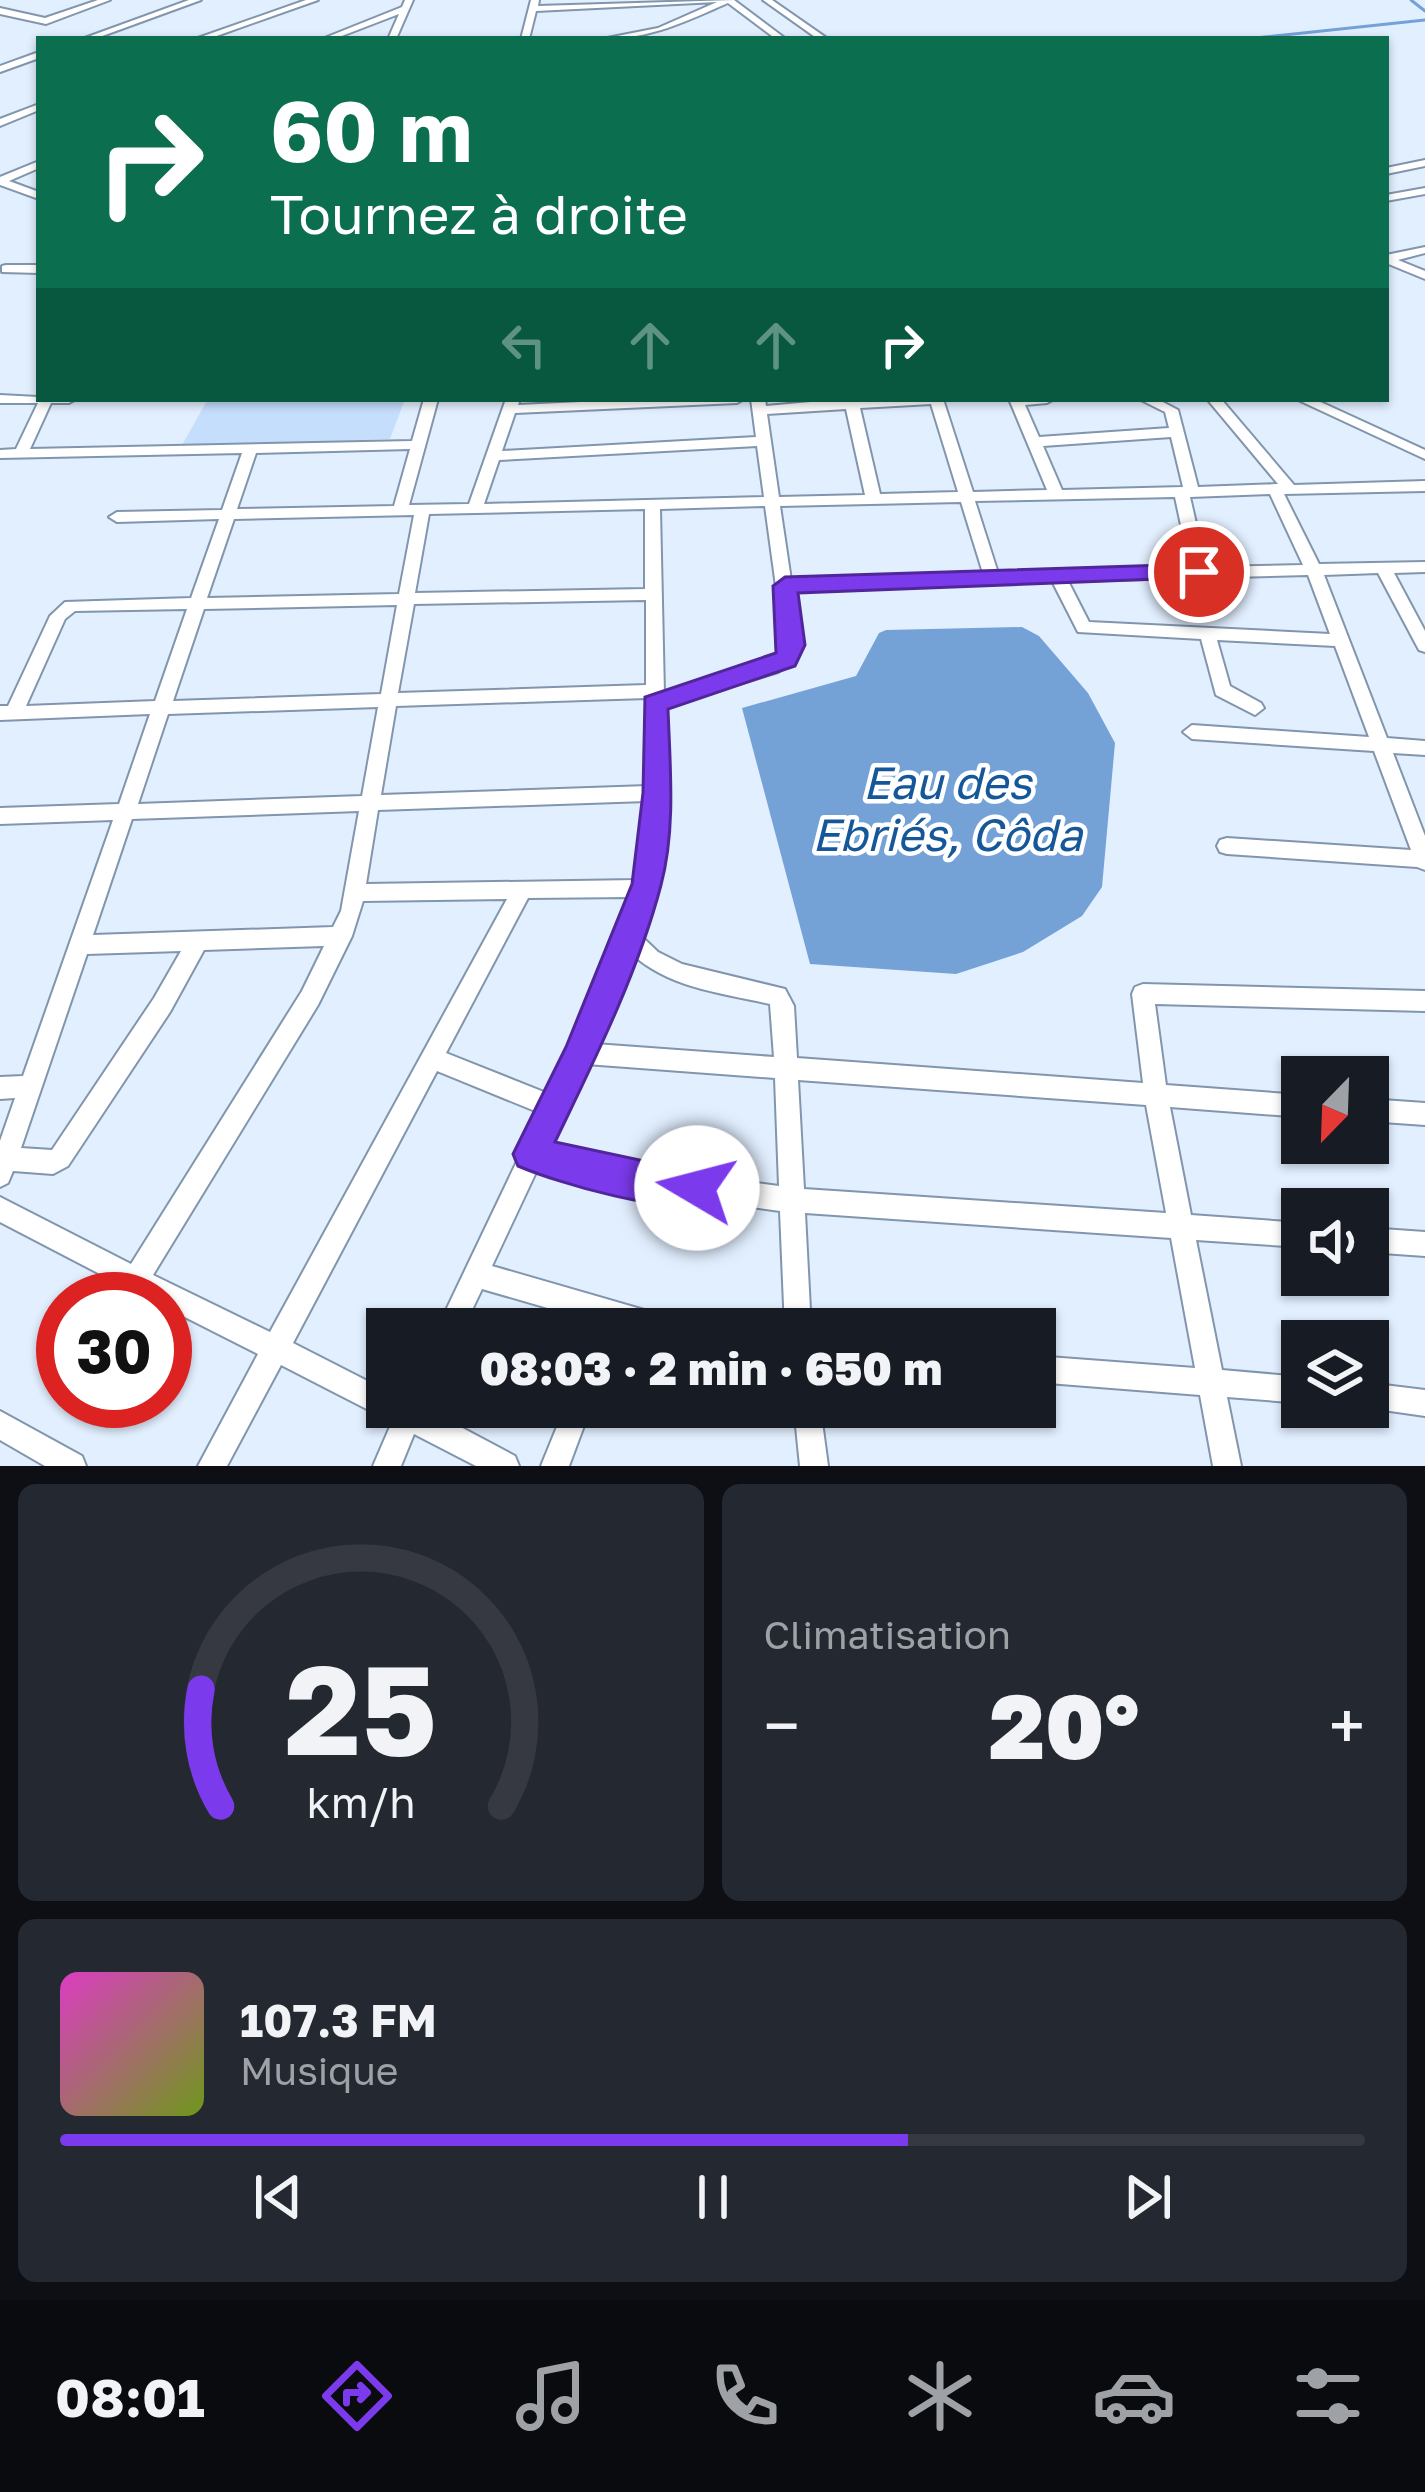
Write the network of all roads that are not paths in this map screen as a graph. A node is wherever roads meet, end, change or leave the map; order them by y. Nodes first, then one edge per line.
1 (27, 0) edge
2 (106, 0) edge
3 (197, 0) edge
4 (314, 0) edge
5 (716, 0) edge
6 (729, 0) edge
7 (767, 0) edge
8 (408, 4) edge
9 (535, 4) edge
10 (0, 9) edge
11 (46, 21) junction
12 (61, 26) dead end
13 (660, 30) junction
14 (85, 36) edge
15 (208, 36) edge
16 (333, 36) edge
17 (393, 36) edge
18 (526, 36) edge
19 (624, 36) edge
20 (666, 36) edge
21 (778, 36) edge
22 (820, 36) edge
23 (36, 56) edge
24 (0, 69) edge
25 (36, 108) edge
26 (0, 123) edge
27 (1425, 164) edge
28 (36, 165) edge
29 (1389, 170) edge
30 (1425, 191) edge
31 (36, 195) edge
32 (1389, 197) edge
33 (1425, 250) edge
34 (1389, 258) edge
35 (1389, 260) edge
36 (6, 269) dead end
37 (36, 269) edge
38 (1425, 275) edge
39 (0, 399) edge
40 (36, 400) edge
41 (45, 402) edge
42 (430, 402) edge
43 (601, 402) edge
44 (852, 402) edge
45 (938, 402) edge
46 (1018, 402) edge
47 (1156, 402) edge
48 (1216, 402) edge
49 (1310, 402) edge
50 (511, 404) edge
51 (759, 405) edge
52 (1176, 432) junction
53 (764, 440) junction
54 (1035, 442) junction
55 (418, 445) junction
56 (251, 448) junction
57 (21, 453) junction
58 (0, 454) edge
59 (1425, 455) edge
60 (493, 456) junction
61 (1425, 487) edge
62 (1281, 488) junction
63 (1055, 492) junction
64 (1187, 493) junction
65 (963, 494) junction
66 (873, 497) junction
67 (772, 500) junction
68 (652, 505) junction
69 (474, 509) junction
70 (411, 511) junction
71 (230, 513) junction
72 (117, 517) dead end
73 (1425, 567) edge
74 (1383, 568) junction
75 (1314, 571) junction
76 (1199, 572) junction
77 (1057, 576) junction
78 (992, 578) junction
79 (785, 586) junction
80 (654, 594) junction
81 (409, 599) junction
82 (201, 604) junction
83 (1207, 632) junction
84 (1339, 640) junction
85 (1425, 646) edge
86 (654, 697) junction
87 (392, 701) junction
88 (165, 707) junction
89 (1256, 708) dead end
90 (7, 713) edge
91 (1192, 732) dead end
92 (1380, 746) junction
93 (1425, 748) edge
94 (657, 793) junction
95 (372, 803) junction
96 (124, 813) junction
97 (0, 816) edge
98 (1227, 846) dead end
99 (1424, 860) edge
100 (645, 888) junction
101 (356, 893) junction
102 (521, 893) junction
103 (342, 936) junction
104 (628, 937) junction
105 (198, 940) junction
106 (78, 945) junction
107 (1425, 1001) edge
108 (580, 1053) junction
109 (434, 1059) junction
110 (787, 1068) junction
111 (29, 1086) junction
112 (0, 1088) edge
113 (1156, 1096) junction
114 (1281, 1105) edge
115 (554, 1107) junction
116 (1389, 1111) edge
117 (1425, 1114) edge
118 (531, 1154) junction
119 (3, 1167) edge
120 (790, 1200) junction
121 (0, 1210) edge
122 (1180, 1226) junction
123 (1281, 1233) edge
124 (1389, 1241) edge
125 (1425, 1244) edge
126 (114, 1272) edge
127 (141, 1272) edge
128 (476, 1274) junction
129 (460, 1308) edge
130 (569, 1308) edge
131 (797, 1308) edge
132 (192, 1309) edge
133 (276, 1346) junction
134 (1056, 1371) edge
135 (1212, 1384) junction
136 (1281, 1389) edge
137 (366, 1392) edge
138 (1389, 1398) edge
139 (1425, 1402) edge
140 (0, 1425) edge
141 (395, 1428) edge
142 (435, 1428) edge
143 (570, 1428) edge
144 (809, 1428) edge
145 (72, 1466) edge
146 (212, 1466) edge
147 (386, 1466) edge
148 (505, 1466) edge
149 (555, 1466) edge
150 (814, 1466) edge
151 (1227, 1466) edge

1 - 10 street
2 - 11 street
3 - 14 street
4 - 15 street
5 - 9 street
6 - 13 street
6 - 21 street
7 - 22 street
8 - 16 street
8 - 17 street
9 - 18 street
10 - 11 street
11 - 12 street
13 - 19 street
13 - 20 street
23 - 24 street
25 - 26 street
27 - 29 street
28 - 31 street
30 - 32 street
33 - 34 street
35 - 38 street
36 - 37 street
39 - 40 street
41 - 57 street
42 - 55 street
43 - 50 street
44 - 51 street
44 - 66 street
45 - 65 street
46 - 54 street
47 - 52 street
48 - 62 street
49 - 59 street
50 - 60 street
51 - 53 street
52 - 54 street
52 - 64 street
53 - 60 street
53 - 67 street
54 - 63 street
55 - 56 street
55 - 70 street
56 - 57 street
56 - 71 street
57 - 58 street
60 - 69 street
61 - 62 street
62 - 64 street
62 - 75 street
63 - 64 street
63 - 65 street
64 - 76 street
65 - 66 street
65 - 78 street
66 - 67 street
67 - 68 street
67 - 79 street
68 - 69 street
68 - 80 street
69 - 70 street
70 - 71 street
70 - 81 street
71 - 72 street
71 - 82 street
73 - 74 street
74 - 75 street
74 - 85 street
75 - 76 street
75 - 84 street
76 - 77 street
77 - 78 street
77 - 83 street
78 - 79 street
79 - 86 street
80 - 81 street
80 - 86 street
81 - 82 street
81 - 87 street
82 - 88 street
82 - 90 street
83 - 84 street
83 - 89 street
84 - 92 street
86 - 87 street
86 - 94 street
87 - 88 street
87 - 95 street
88 - 90 street
88 - 96 street
91 - 92 street
92 - 93 street
92 - 99 street
94 - 95 street
94 - 100 street
95 - 96 street
95 - 101 street
96 - 97 street
96 - 106 street
98 - 99 street
100 - 102 street
100 - 104 street
101 - 102 street
101 - 103 street
102 - 109 street
103 - 105 street
103 - 127 street
104 - 108 street
104 - 110 street
105 - 106 street
105 - 119 street
106 - 111 street
107 - 113 street
108 - 110 street
108 - 115 street
109 - 115 street
109 - 133 street
110 - 113 street
110 - 120 street
111 - 112 street
111 - 119 street
113 - 114 street
113 - 122 street
115 - 118 street
116 - 117 street
118 - 120 street
118 - 128 street
120 - 122 street
120 - 131 street
121 - 126 street
122 - 123 street
122 - 135 street
124 - 125 street
128 - 129 street
128 - 130 street
132 - 133 street
133 - 137 street
133 - 146 street
134 - 135 street
135 - 136 street
135 - 151 street
138 - 139 street
140 - 145 street
141 - 147 street
142 - 148 street
143 - 149 street
144 - 150 street

